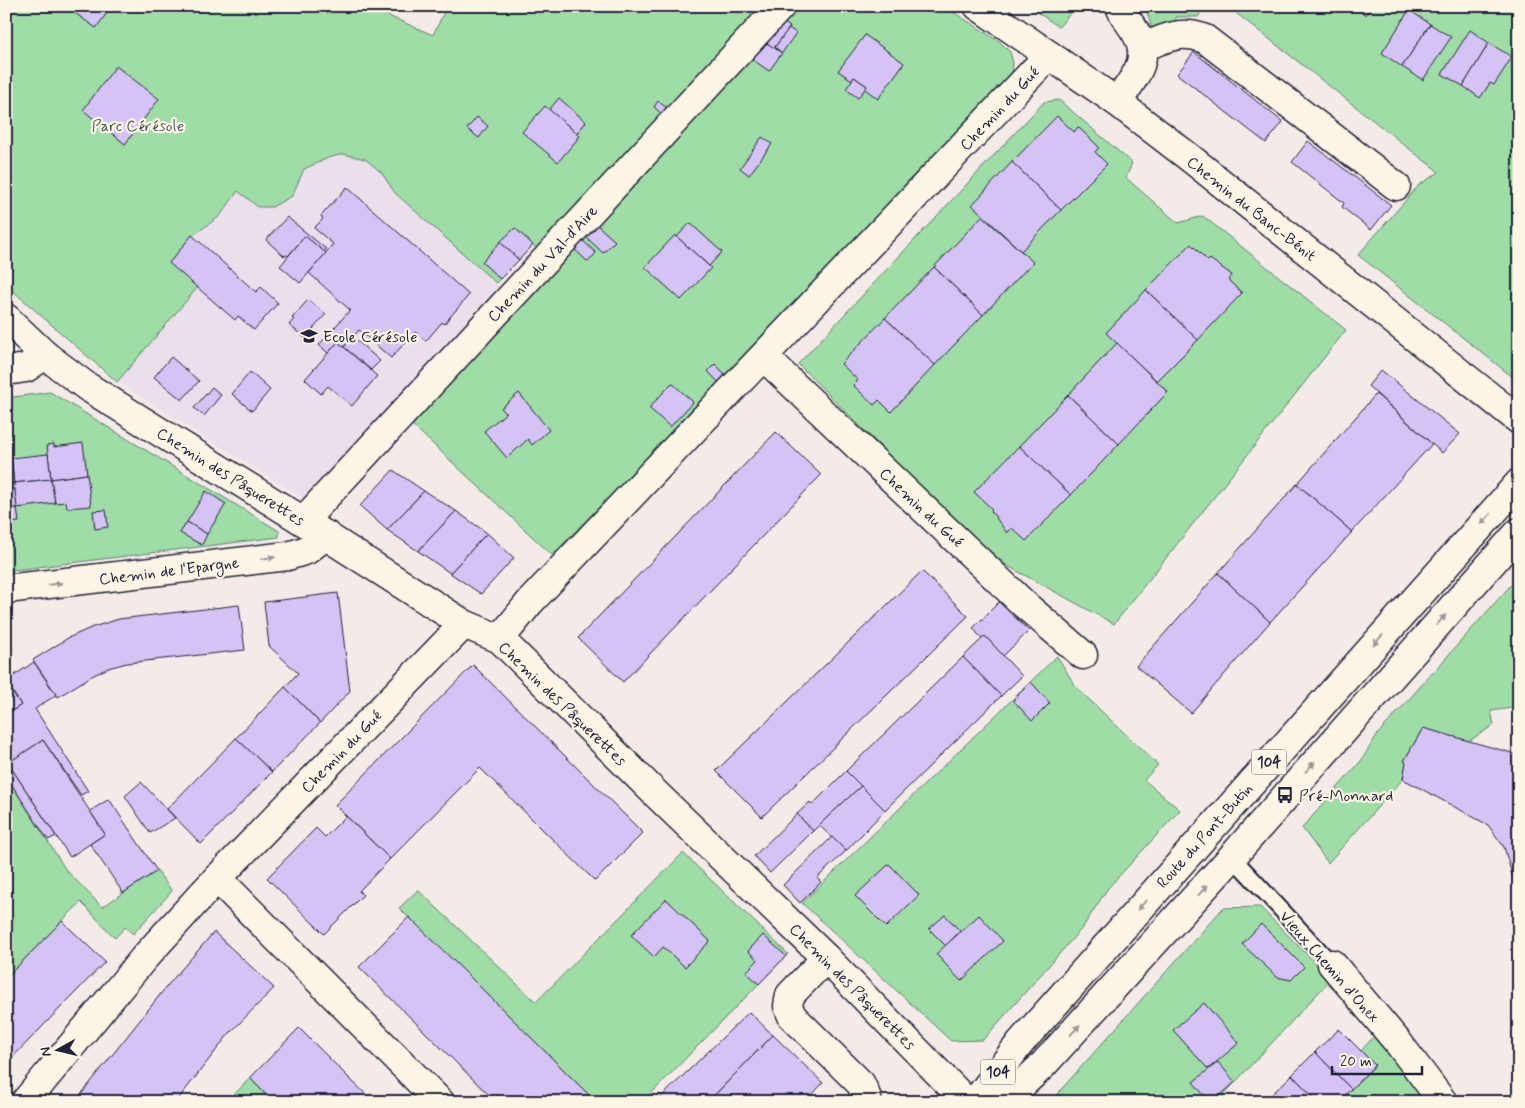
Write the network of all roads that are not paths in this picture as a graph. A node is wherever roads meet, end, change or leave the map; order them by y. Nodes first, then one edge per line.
1 (781, 6) edge
2 (978, 6) edge
3 (1120, 6) edge
4 (1142, 47) junction
5 (1049, 55) junction
6 (1117, 102) junction
7 (1396, 186) dead end
8 (6, 318) edge
9 (44, 355) junction
10 (764, 358) junction
11 (6, 371) edge
12 (1519, 420) edge
13 (1519, 483) edge
14 (303, 521) junction
15 (1519, 532) edge
16 (326, 536) junction
17 (6, 589) edge
18 (464, 624) junction
19 (500, 639) junction
20 (1083, 655) dead end
21 (1232, 858) junction
22 (217, 878) junction
23 (826, 958) junction
24 (1332, 964) joint
25 (1042, 1066) junction
26 (964, 1100) edge
27 (25, 1102) edge
28 (440, 1102) edge
29 (867, 1102) edge
30 (1004, 1102) edge
31 (1016, 1102) edge
32 (1443, 1102) edge

1 - 14 street, Chemin du Val-d'Aire
2 - 5 street, Chemin du Banc-Bénit
3 - 4 street
4 - 6 street
4 - 7 street
5 - 6 street, Chemin du Banc-Bénit
5 - 10 street, Chemin du Gué
6 - 12 street, Chemin du Banc-Bénit
8 - 9 street, Chemin des Pâquerettes
9 - 11 street
9 - 14 street, Chemin des Pâquerettes
10 - 19 street, Chemin du Gué
10 - 20 street, Chemin du Gué
13 -> 26 street, Route du Pont-Butin / 104
14 - 16 street, Chemin des Pâquerettes
21 -> 15 street, 104
17 -> 16 street, Chemin de l'Epargne
16 - 18 street, Chemin des Pâquerettes
18 - 19 street, Chemin des Pâquerettes
18 - 22 street, Chemin du Gué
19 - 23 street, Chemin des Pâquerettes
21 - 24 lane, Vieux Chemin d'Onex
25 -> 21 street, 104
22 - 27 street, Chemin du Gué
22 - 28 street
23 - 26 street, Chemin des Pâquerettes
23 - 29 street
24 - 32 street, Vieux Chemin d'Onex
25 - 30 street, 104
25 - 31 street

